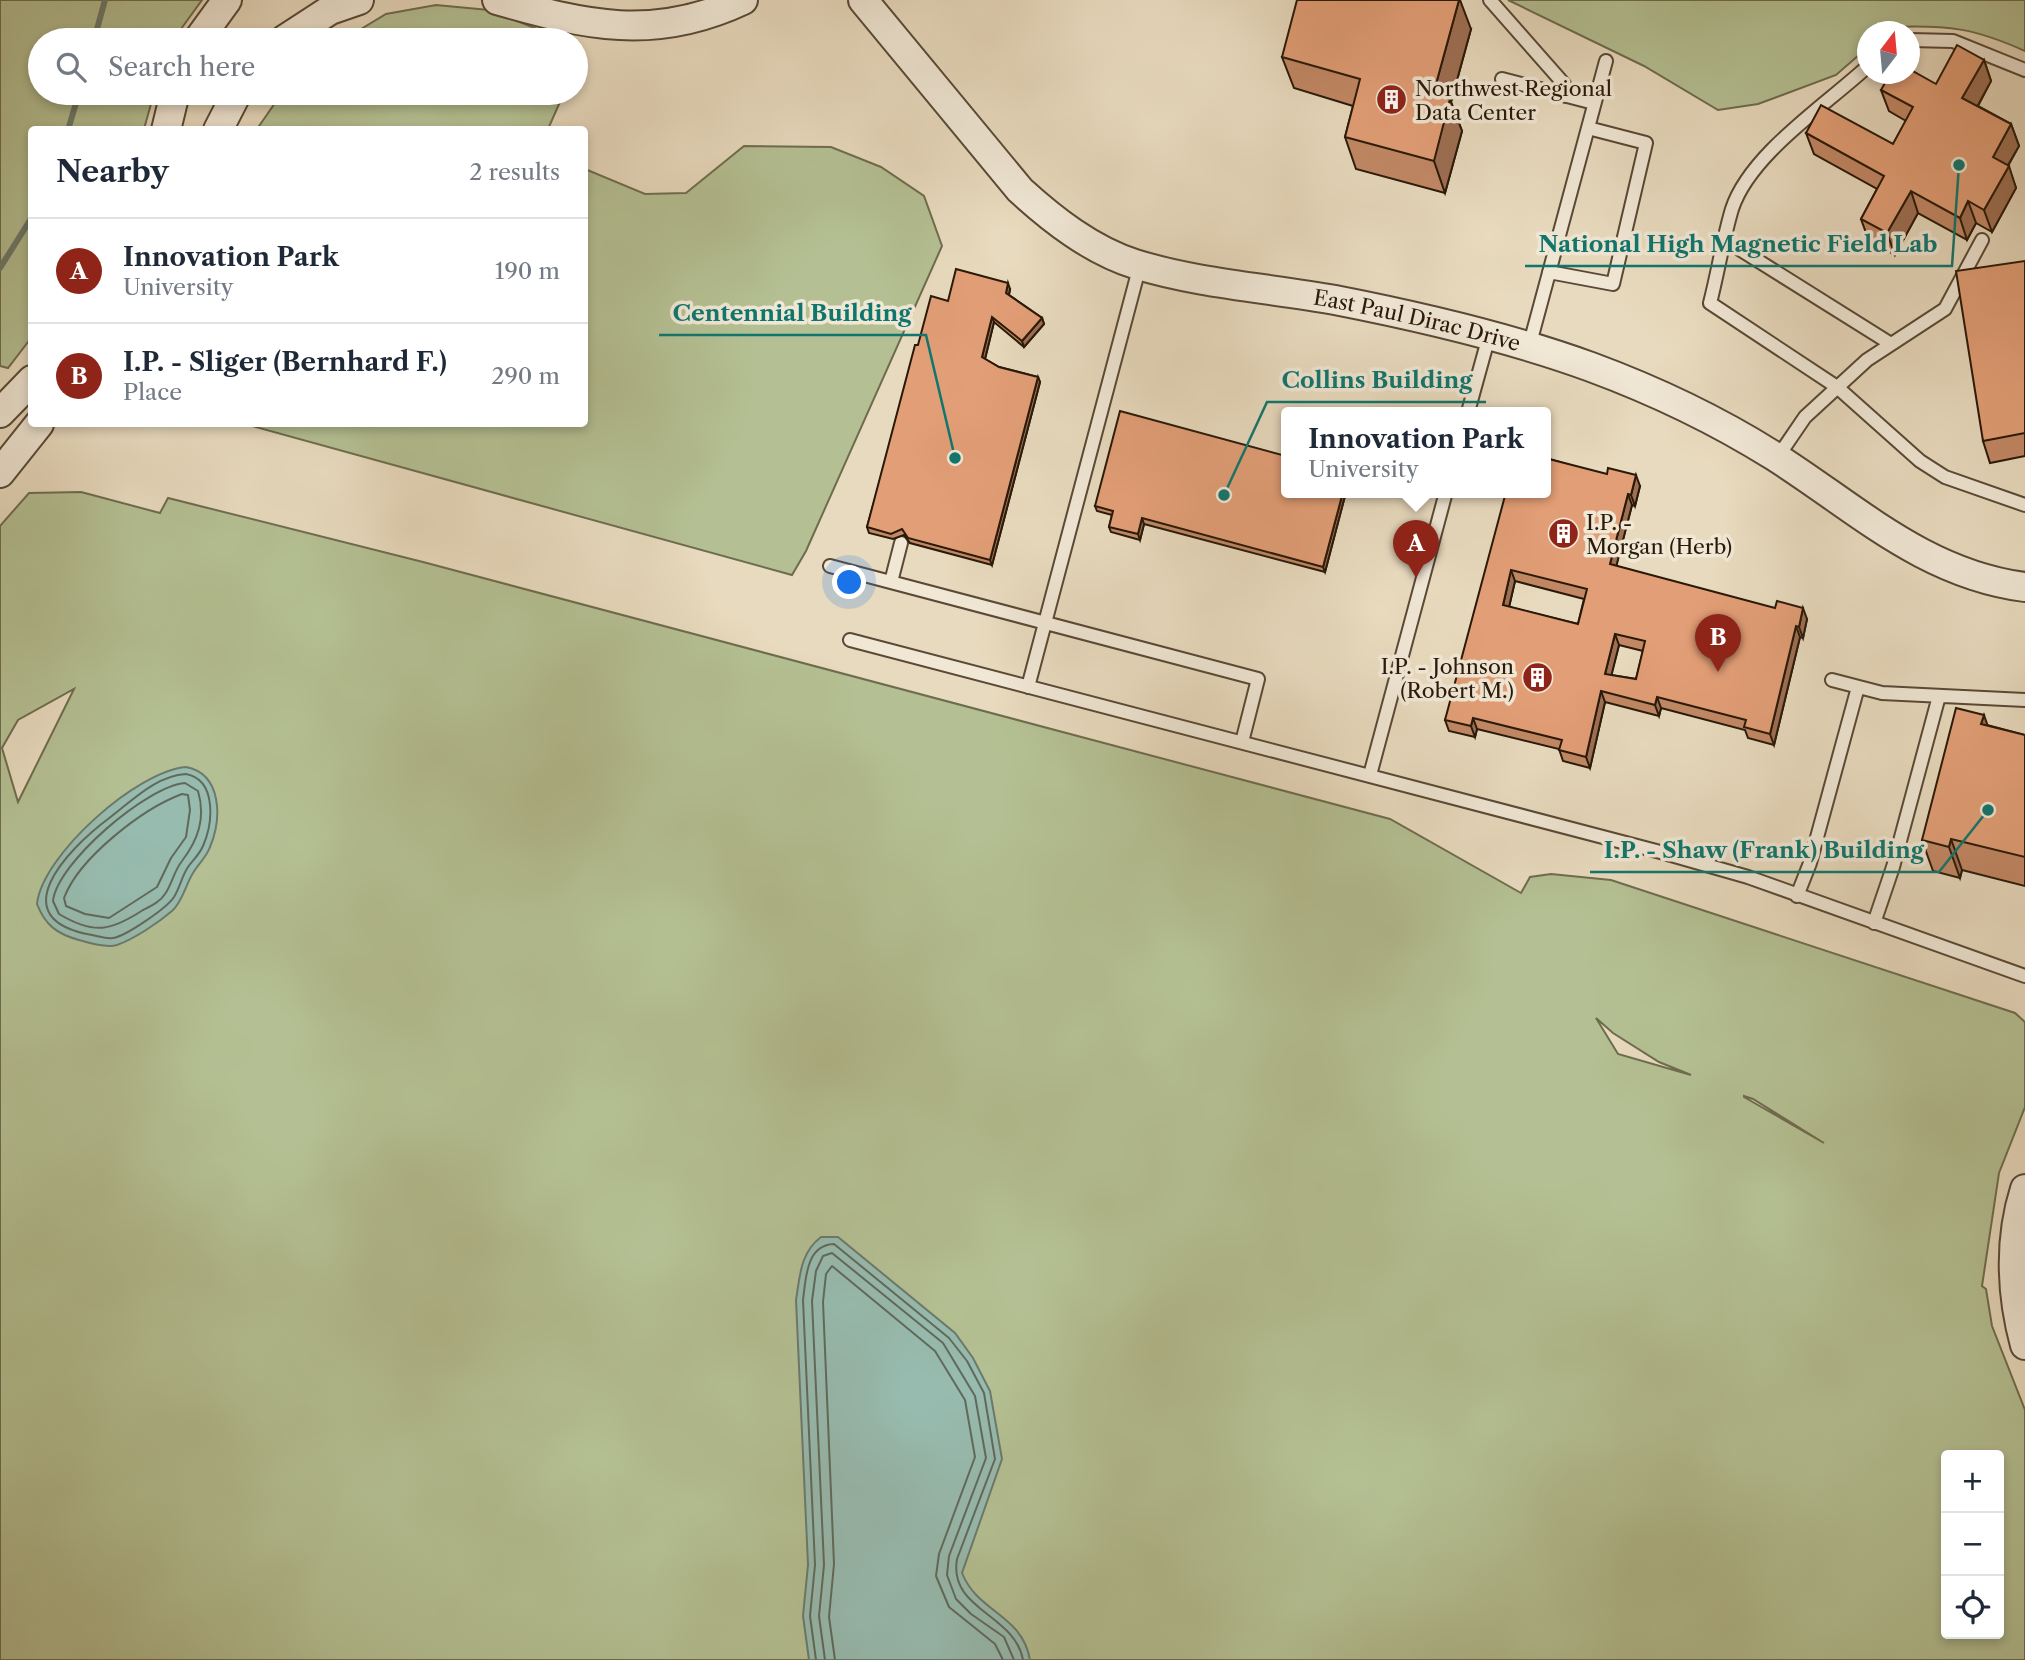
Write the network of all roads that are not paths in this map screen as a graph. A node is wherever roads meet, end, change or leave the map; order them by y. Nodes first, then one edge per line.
1 (227, 0) edge
2 (359, 0) edge
3 (496, 0) edge
4 (743, 0) edge
5 (863, 0) edge
6 (1490, 0) edge
7 (207, 28) edge
8 (302, 28) edge
9 (1920, 40) edge
10 (1606, 61) dead end
11 (2025, 71) edge
12 (1857, 75) edge
13 (1502, 79) dead end
14 (1566, 96) junction
15 (1594, 103) junction
16 (172, 105) edge
17 (231, 105) edge
18 (167, 126) edge
19 (220, 126) edge
20 (1588, 128) junction
21 (1725, 240) junction
22 (1982, 240) dead end
23 (1140, 265) junction
24 (1549, 272) junction
25 (1489, 336) junction
26 (1891, 344) junction
27 (1529, 346) junction
28 (28, 384) edge
29 (1838, 387) junction
30 (1469, 407) edge
31 (0, 413) edge
32 (37, 427) edge
33 (1777, 458) junction
34 (0, 473) edge
35 (1444, 498) edge
36 (2025, 505) edge
37 (901, 543) dead end
38 (830, 566) dead end
39 (891, 582) junction
40 (2025, 587) edge
41 (1045, 623) junction
42 (850, 640) dead end
43 (1832, 680) dead end
44 (1028, 687) junction
45 (1858, 687) junction
46 (1939, 696) junction
47 (2025, 700) edge
48 (1242, 743) junction
49 (1370, 775) junction
50 (1797, 896) junction
51 (1874, 923) junction
52 (2025, 976) edge
53 (2025, 1189) edge
54 (2025, 1345) edge

1 - 7 street
2 - 8 street
3 - 4 street
5 - 23 street, East Paul Dirac Drive
6 - 14 lane
9 - 11 lane
10 - 15 lane
12 - 21 lane
13 - 14 lane
14 - 15 lane
15 - 20 lane
16 - 18 street
17 - 19 street
20 - 24 lane
20 - 24 lane
21 - 26 lane
21 - 29 lane
22 - 26 lane
23 - 25 street, East Paul Dirac Drive
23 - 41 lane
24 - 27 lane
25 - 27 street, East Paul Dirac Drive
25 - 30 lane
26 - 29 lane
27 - 33 street, East Paul Dirac Drive
28 - 31 street
29 - 33 lane
29 - 36 lane
32 - 34 street
33 - 40 street, East Paul Dirac Drive
35 - 49 lane
37 - 39 lane
38 - 39 lane
39 - 41 lane
41 - 44 lane
41 - 48 lane
42 - 44 lane
43 - 45 lane
44 - 48 lane
45 - 46 lane
45 - 50 lane
46 - 47 lane
46 - 51 lane
48 - 49 lane
49 - 50 lane
50 - 51 lane
51 - 52 lane
53 - 54 street

